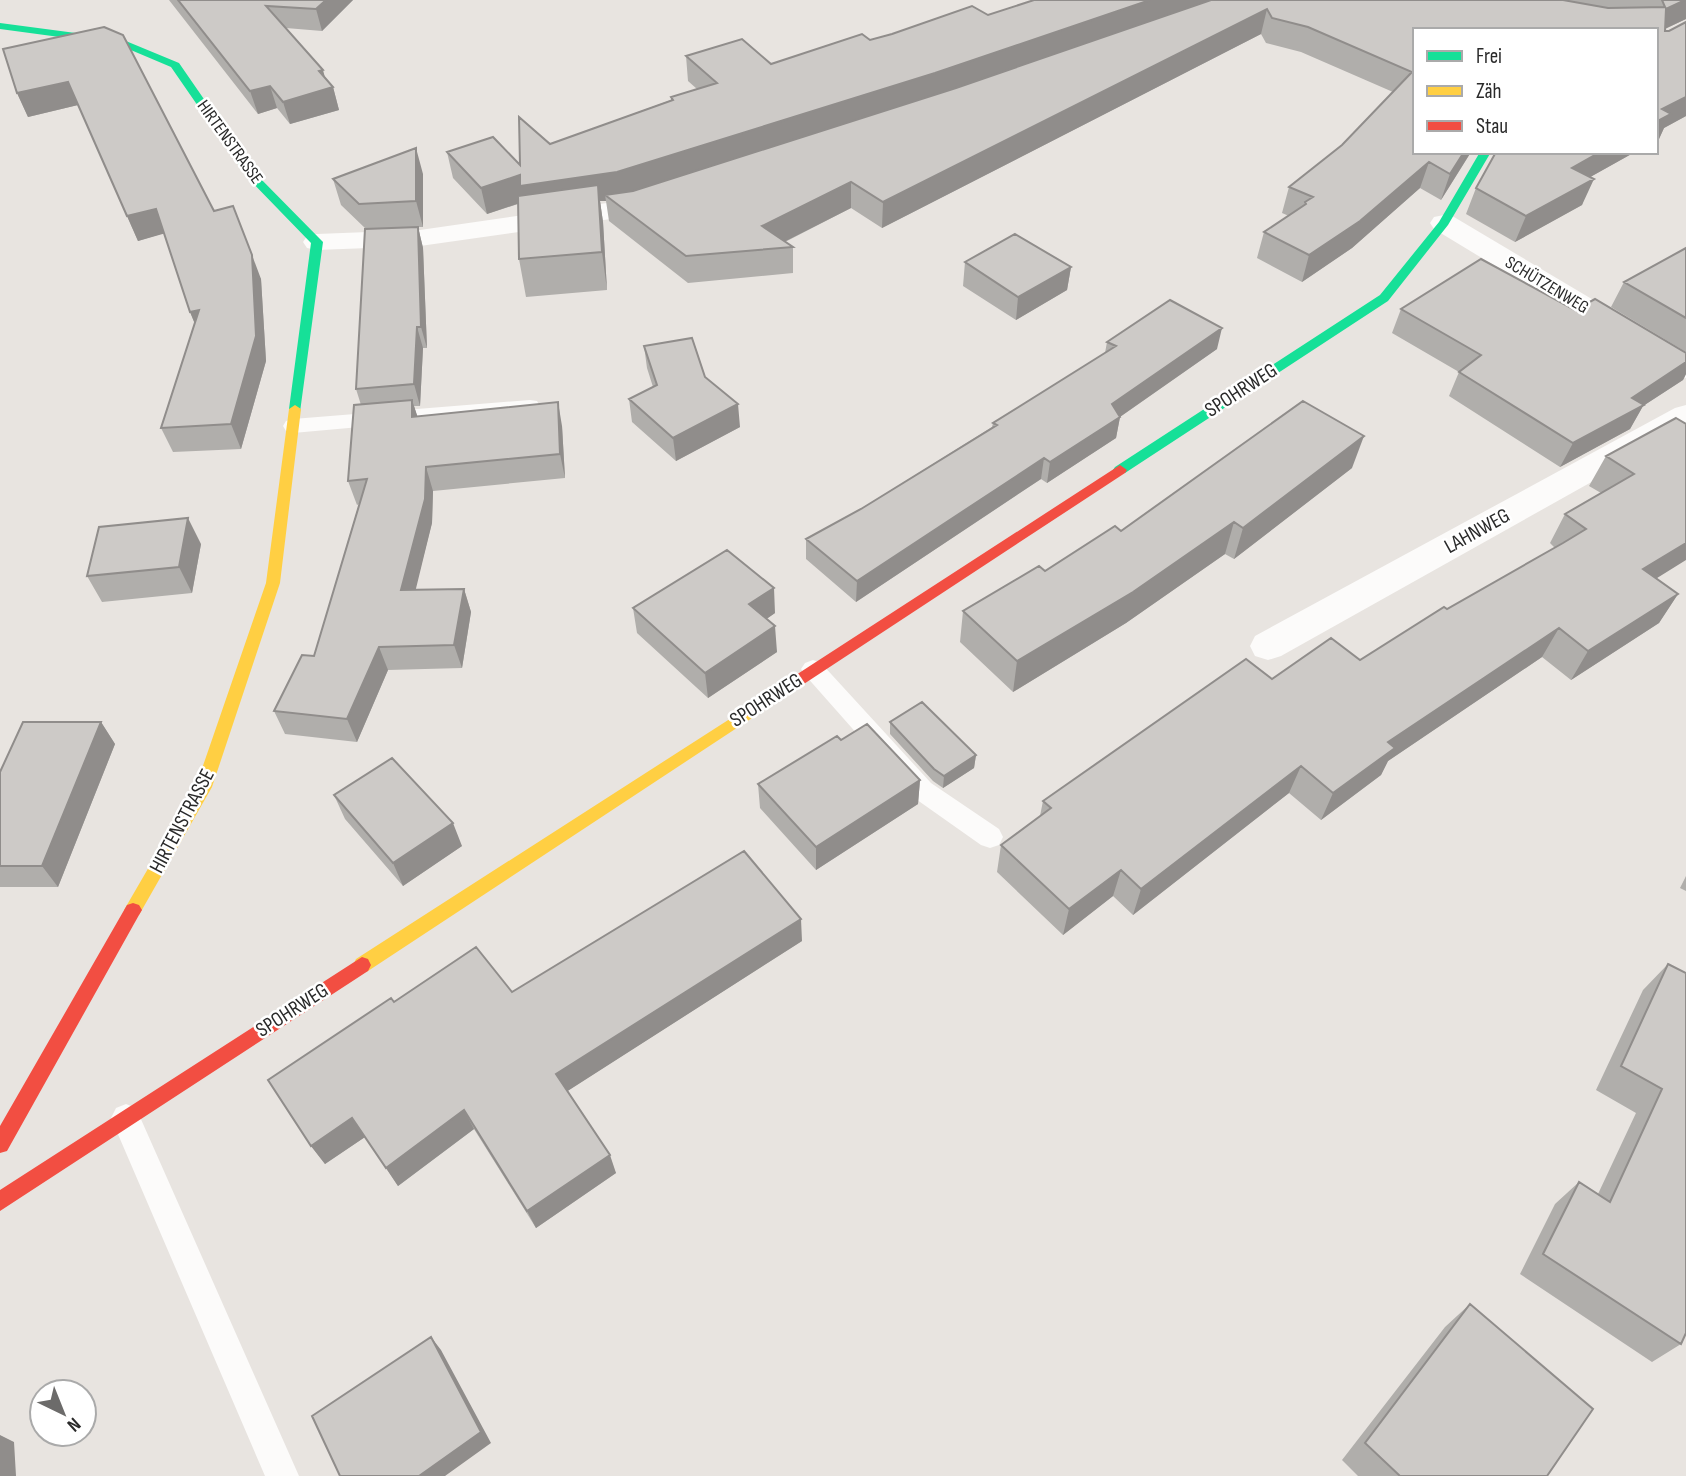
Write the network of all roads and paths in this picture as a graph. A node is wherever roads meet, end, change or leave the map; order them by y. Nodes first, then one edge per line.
1 (0, 26) edge
2 (1485, 154) edge
3 (678, 192) edge
4 (1444, 223) junction
5 (317, 242) junction
6 (1686, 368) edge
7 (555, 403) edge
8 (1686, 415) edge
9 (293, 426) junction
10 (1268, 646) dead end
11 (813, 669) junction
12 (990, 837) dead end
13 (126, 1118) junction
14 (0, 1144) edge
15 (0, 1201) edge
16 (282, 1476) edge

1 - 5 street, HIRTENSTRASSE
2 - 4 street, SPOHRWEG
3 - 5 street
4 - 6 street, SCHÜTZENWEG
4 - 11 street, SPOHRWEG
5 - 9 street, HIRTENSTRASSE
7 - 9 lane
8 - 10 street, LAHNWEG
9 - 14 street, HIRTENSTRASSE
11 - 12 lane
11 - 13 street, SPOHRWEG
13 - 15 street, SPOHRWEG
13 - 16 lane

